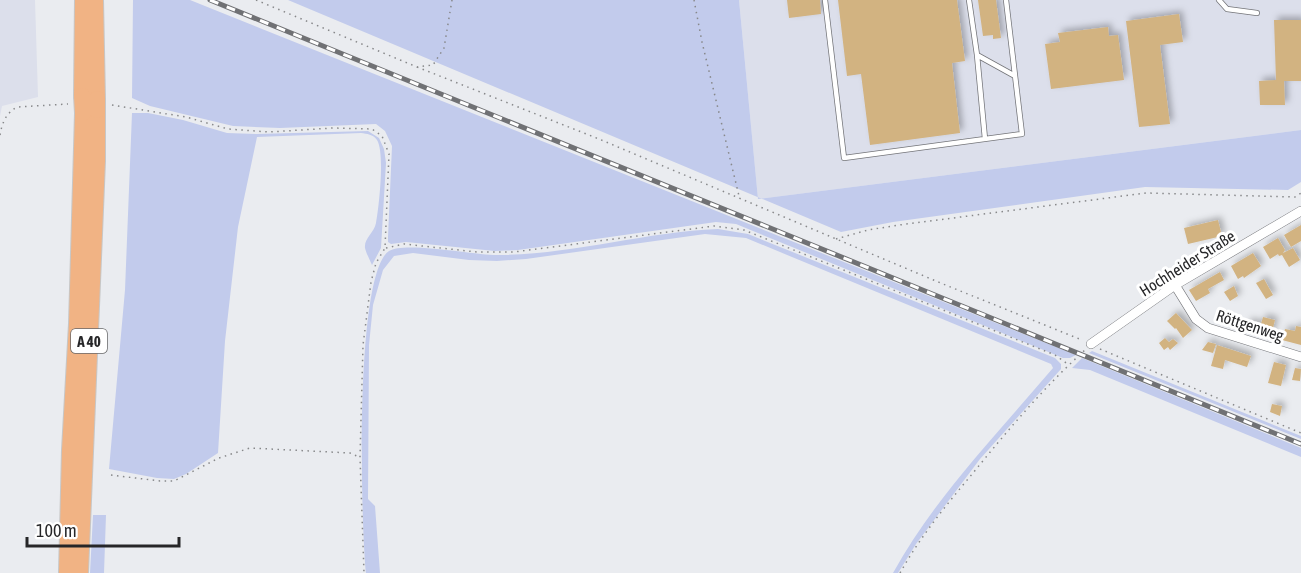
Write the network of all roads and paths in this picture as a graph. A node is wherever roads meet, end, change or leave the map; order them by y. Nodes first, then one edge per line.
1 (83, 0) edge
2 (95, 0) edge
3 (256, 0) edge
4 (452, 0) edge
5 (694, 0) edge
6 (825, 0) edge
7 (969, 0) edge
8 (1006, 0) edge
9 (1219, 0) edge
10 (1257, 13) dead end
11 (977, 55) junction
12 (417, 67) junction
13 (1015, 76) junction
14 (89, 104) junction
15 (0, 135) edge
16 (985, 139) junction
17 (1301, 193) edge
18 (739, 197) junction
19 (1301, 212) edge
20 (835, 239) junction
21 (385, 249) junction
22 (1175, 285) junction
23 (1091, 344) junction
24 (1301, 357) edge
25 (1069, 365) junction
26 (1301, 433) edge
27 (360, 457) junction
28 (111, 475) dead end
29 (67, 573) edge
30 (80, 573) edge
31 (364, 573) edge
32 (900, 573) edge

1 - 14 highway, A 40
2 - 14 highway, A 40
3 - 12 path
4 - 12 path
5 - 18 path
6 - 16 lane
7 - 11 lane
8 - 13 lane
9 - 10 lane
11 - 13 lane
11 - 16 lane
12 - 18 path
13 - 16 lane
14 - 15 path
14 - 21 path
14 - 29 highway, A 40
14 - 30 highway, A 40
17 - 20 path
18 - 20 path
19 - 22 street, Hochheider Straße
20 - 23 path
21 - 25 path
21 - 27 path
22 - 23 street, Hochheider Straße
22 - 24 street, Röttgenweg
23 - 25 path
23 - 26 path
25 - 32 path
27 - 28 path
27 - 31 path

